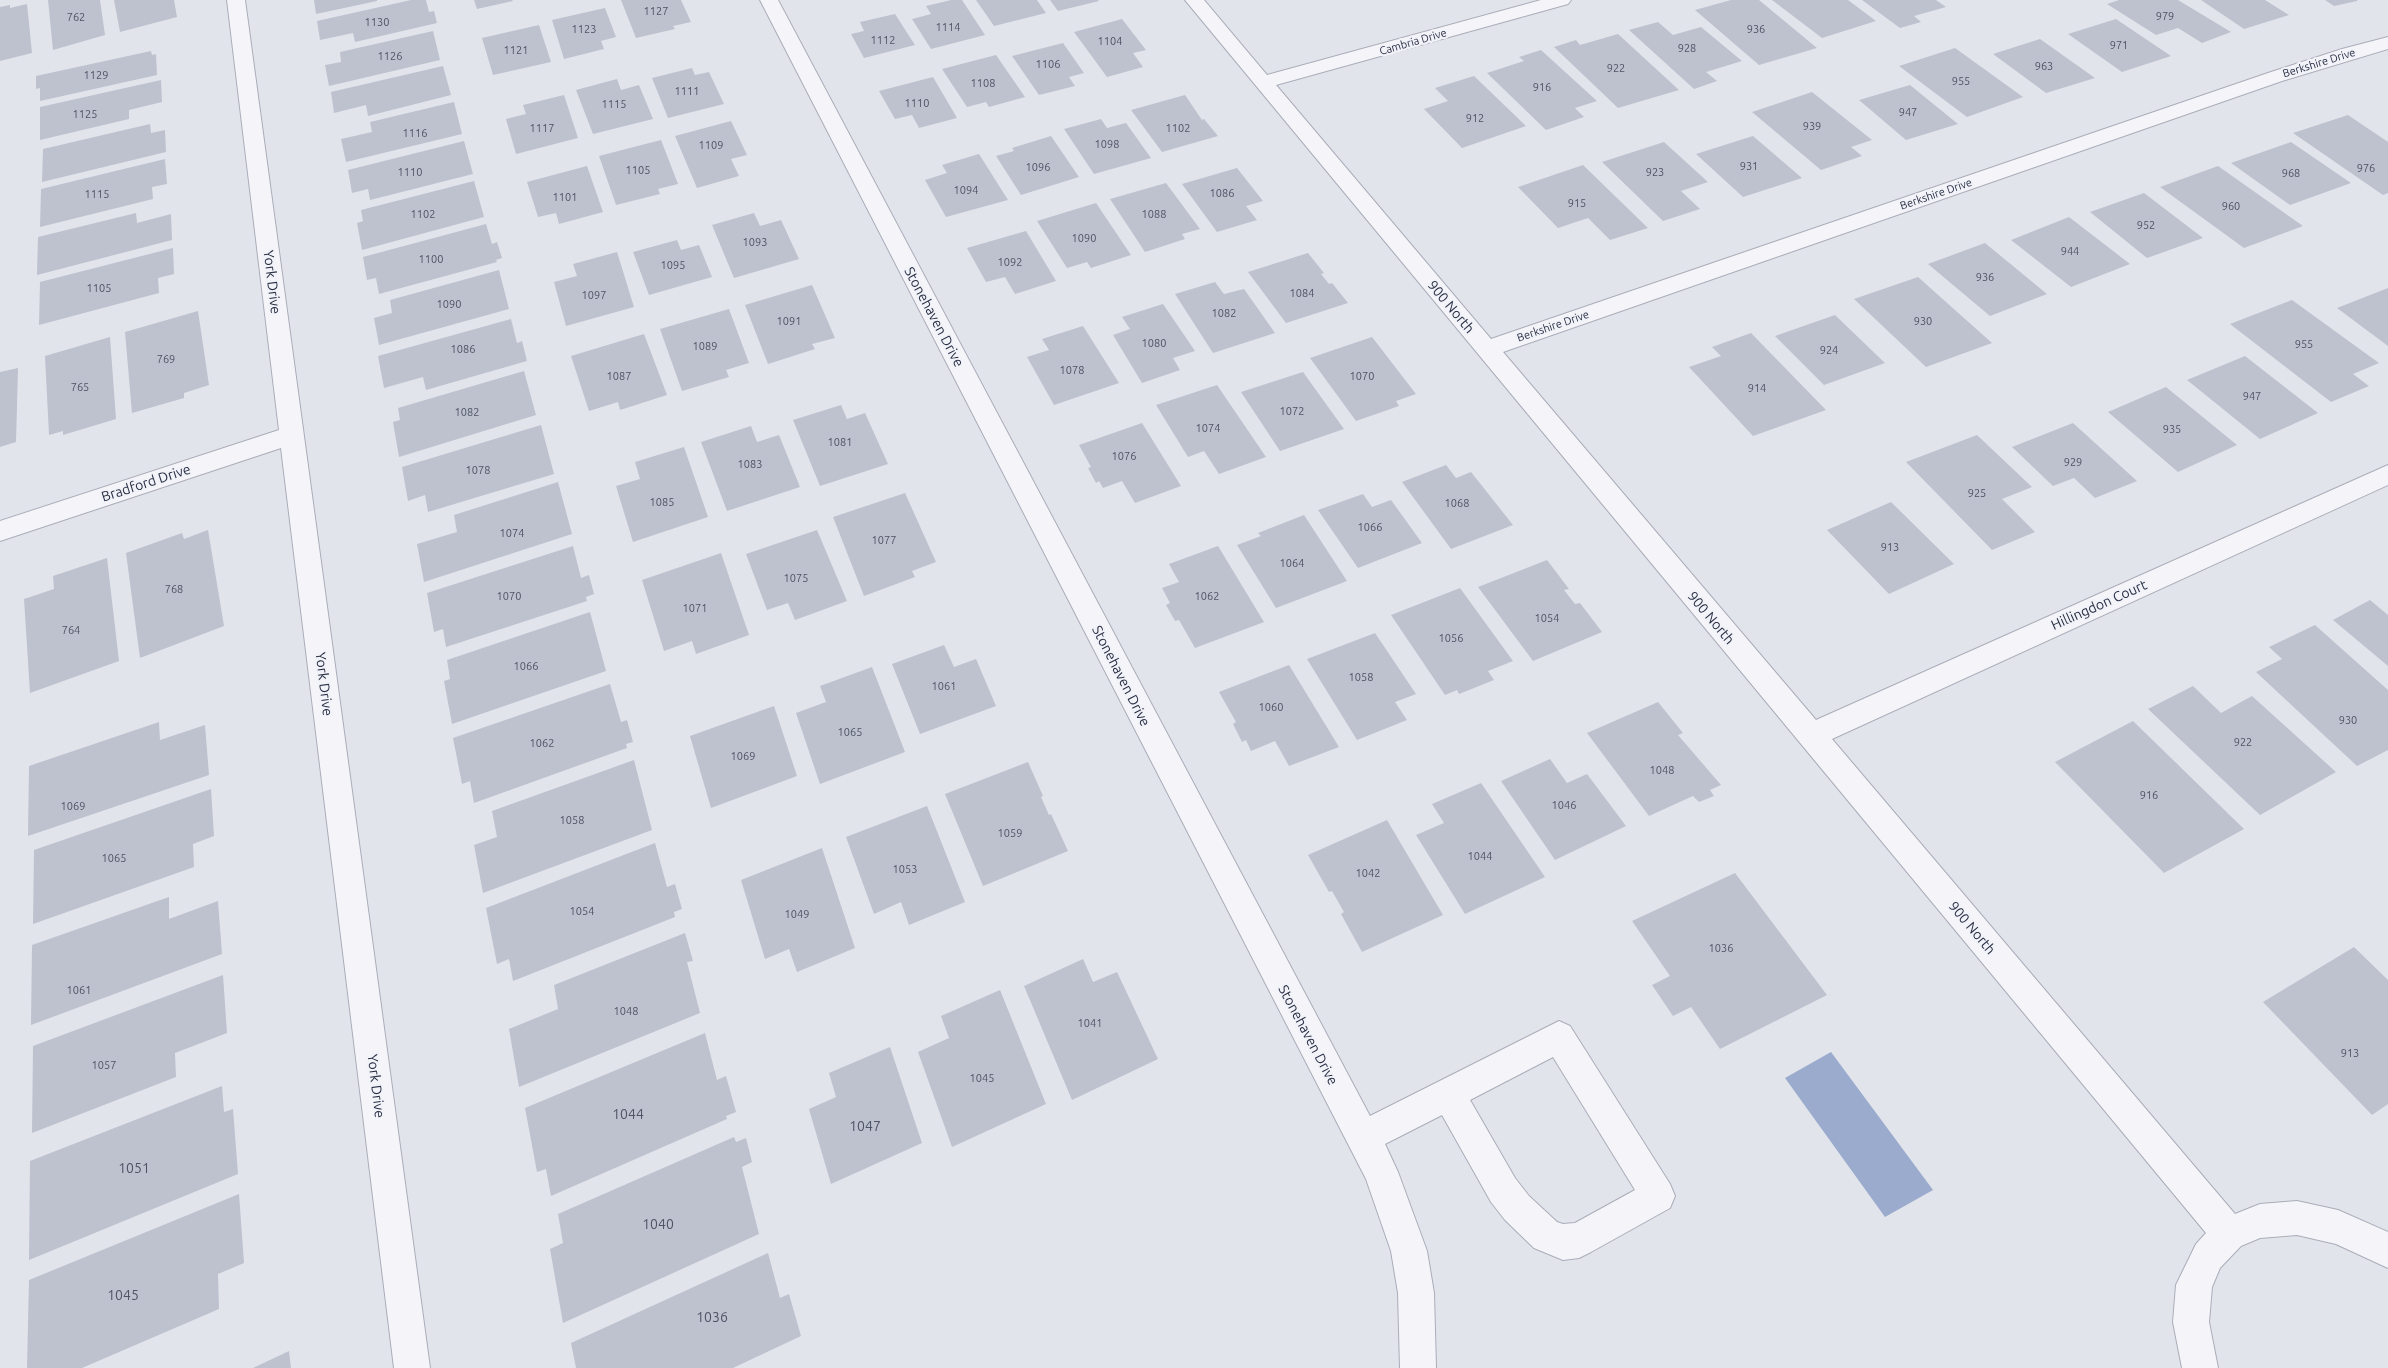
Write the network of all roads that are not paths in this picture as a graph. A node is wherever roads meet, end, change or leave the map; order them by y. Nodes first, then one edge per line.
1 (236, 0) edge
2 (769, 0) edge
3 (1194, 0) edge
4 (1562, 0) edge
5 (2388, 43) edge
6 (1264, 82) junction
7 (1486, 349) junction
8 (292, 435) junction
9 (2388, 474) edge
10 (0, 531) edge
11 (1810, 736) junction
12 (1448, 1094) junction
13 (1362, 1138) junction
14 (2229, 1234) junction
15 (2388, 1250) edge
16 (412, 1368) edge
17 (1418, 1368) edge
18 (2200, 1368) edge

1 - 8 street, York Drive
2 - 13 street, Stonehaven Drive
3 - 6 street, 900 North
4 - 6 street, Cambria Drive
5 - 7 street, Berkshire Drive
6 - 7 street, 900 North
7 - 11 street, 900 North
8 - 10 street, Bradford Drive
8 - 16 street, York Drive
9 - 11 street, Hillingdon Court
11 - 14 street, 900 North
12 - 12 street
12 - 13 street
13 - 17 street, Stonehaven Drive
14 - 15 street
14 - 18 street

